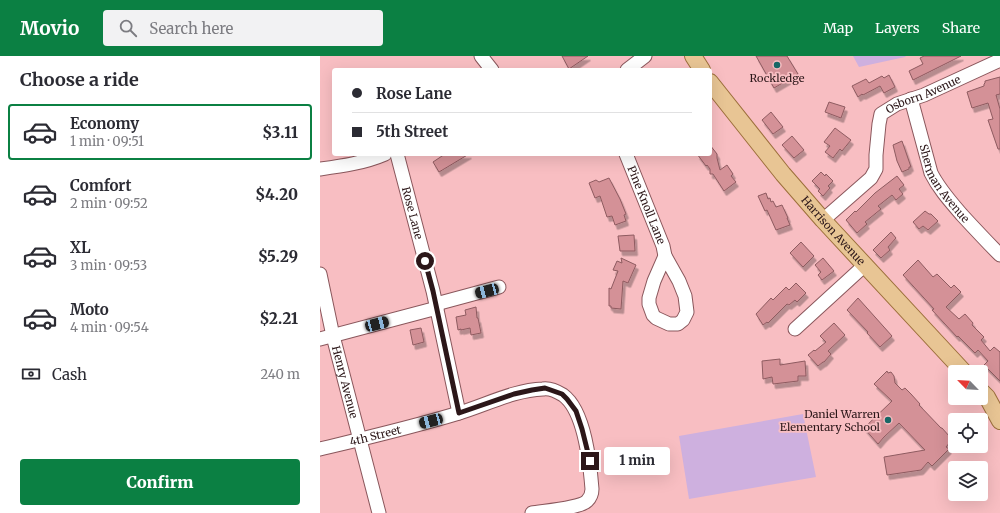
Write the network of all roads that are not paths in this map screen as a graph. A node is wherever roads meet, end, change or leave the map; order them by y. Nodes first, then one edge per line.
1 (481, 56) edge
2 (645, 56) edge
3 (693, 56) edge
4 (997, 62) edge
5 (490, 68) edge
6 (630, 68) edge
7 (701, 68) edge
8 (712, 85) edge
9 (911, 99) junction
10 (380, 156) edge
11 (397, 156) edge
12 (627, 156) edge
13 (320, 169) edge
14 (823, 220) junction
15 (1000, 255) edge
16 (665, 256) junction
17 (865, 265) junction
18 (320, 274) edge
19 (499, 287) dead end
20 (436, 306) junction
21 (795, 329) dead end
22 (333, 336) junction
23 (320, 339) edge
24 (958, 365) edge
25 (988, 400) edge
26 (459, 413) junction
27 (999, 416) edge
28 (360, 439) junction
29 (320, 449) edge
30 (379, 513) edge
31 (532, 513) edge

1 - 5 street
2 - 6 street
3 - 7 main road
4 - 9 street, Osborn Avenue
8 - 14 main road, Harrison Avenue
9 - 14 street, Osborn Avenue
9 - 15 street, Sherman Avenue
10 - 13 street
11 - 20 street, Rose Lane
12 - 16 street, Pine Knoll Lane
14 - 17 main road, Harrison Avenue
16 - 16 street, Pine Knoll Lane
17 - 21 street
17 - 24 main road, Harrison Avenue
18 - 22 street, Henry Avenue
19 - 20 street
20 - 22 street
20 - 26 street, Rose Lane
22 - 23 street
22 - 28 street, Henry Avenue
25 - 27 main road
26 - 28 street, 4th Street
26 - 31 street, 4th Street
28 - 29 street, 4th Street
28 - 30 street, Henry Avenue

